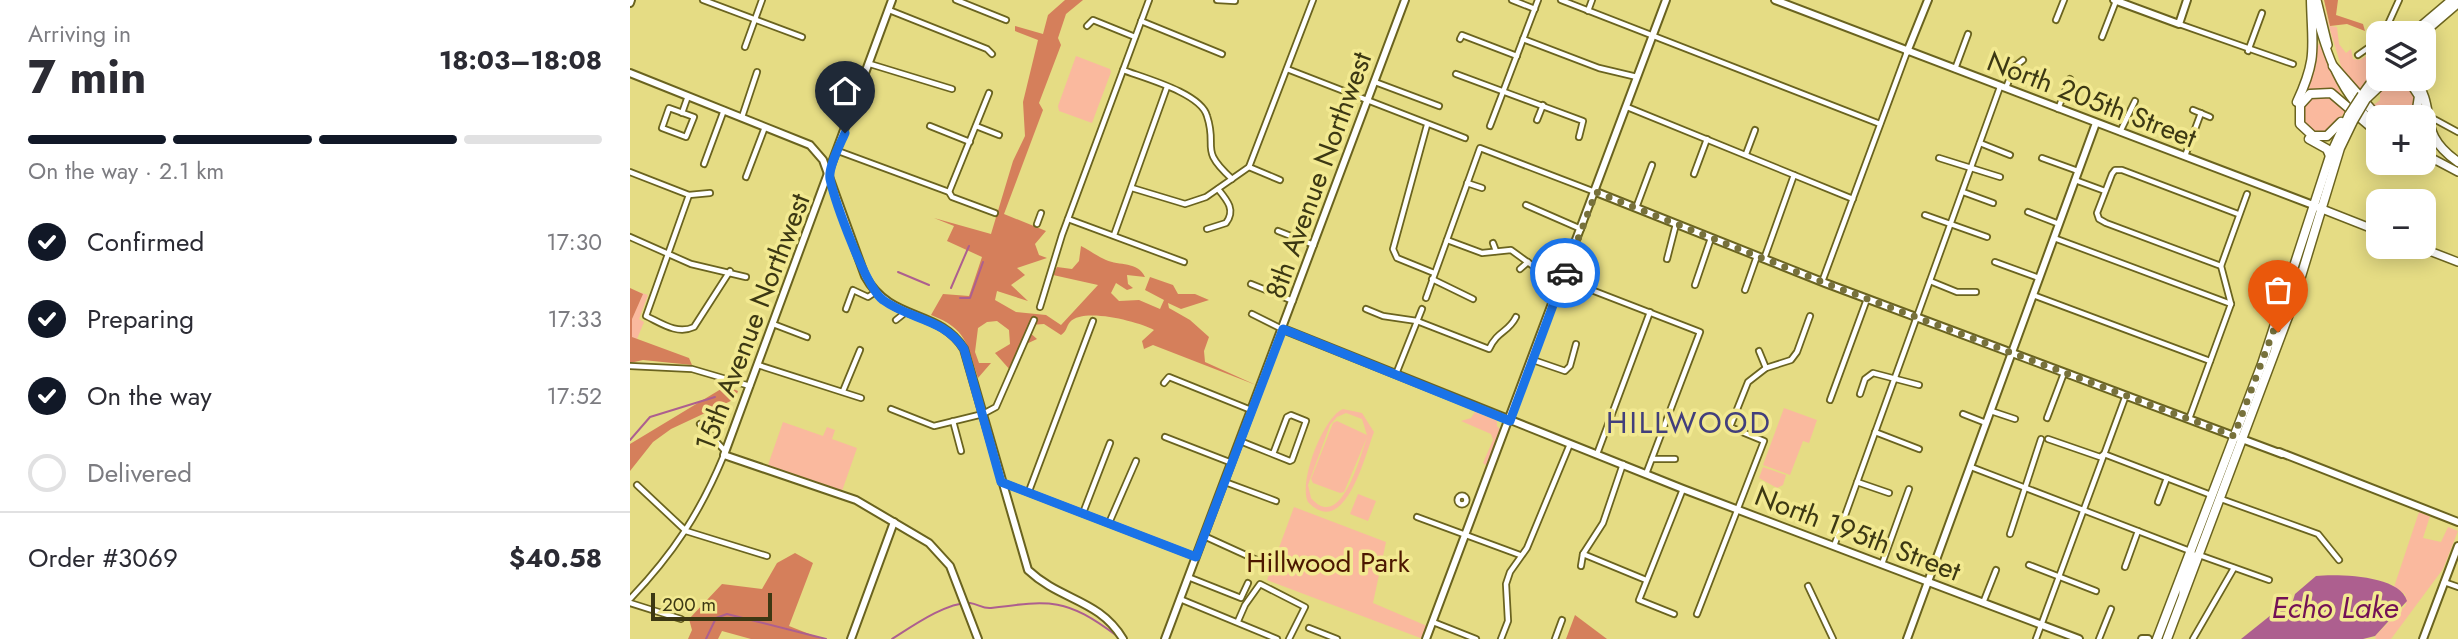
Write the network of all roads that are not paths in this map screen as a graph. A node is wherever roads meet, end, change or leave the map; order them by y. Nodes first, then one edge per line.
1 (703, 0) edge
2 (762, 0) edge
3 (892, 0) edge
4 (956, 0) edge
5 (1149, 0) edge
6 (1217, 0) edge
7 (1313, 0) edge
8 (1405, 0) edge
9 (1512, 0) edge
10 (1538, 0) edge
11 (1561, 0) edge
12 (1592, 0) edge
13 (1666, 0) edge
14 (1775, 0) edge
15 (1928, 0) edge
16 (2064, 0) edge
17 (2115, 0) edge
18 (2187, 0) edge
19 (2311, 0) edge
20 (2317, 0) edge
21 (2399, 0) edge
22 (1235, 1) edge
23 (2455, 1) edge
24 (1535, 9) junction
25 (889, 10) junction
26 (1588, 11) junction
27 (2262, 13) dead end
28 (755, 19) junction
29 (1006, 20) dead end
30 (2056, 20) dead end
31 (1141, 21) junction
32 (2389, 21) edge
33 (2429, 21) edge
34 (2436, 21) edge
35 (2179, 24) junction
36 (1087, 26) dead end
37 (1968, 34) dead end
38 (1653, 36) junction
39 (802, 37) dead end
40 (1135, 37) junction
41 (2102, 37) dead end
42 (1460, 39) dead end
43 (1523, 39) junction
44 (745, 47) dead end
45 (2366, 49) edge
46 (2248, 51) junction
47 (1907, 52) junction
48 (2328, 53) junction
49 (992, 54) dead end
50 (1222, 54) dead end
51 (2358, 55) dead end
52 (1517, 56) junction
53 (2023, 60) dead end
54 (870, 64) junction
55 (2293, 64) dead end
56 (2333, 66) junction
57 (1287, 69) junction
58 (1954, 69) junction
59 (1123, 70) junction
60 (758, 72) dead end
61 (630, 73) edge
62 (1457, 74) dead end
63 (1637, 77) junction
64 (2070, 79) dead end
65 (1375, 82) junction
66 (1167, 88) junction
67 (2003, 88) junction
68 (952, 89) dead end
69 (1503, 91) junction
70 (2368, 91) edge
71 (2369, 91) edge
72 (2372, 91) edge
73 (2421, 91) edge
74 (989, 93) dead end
75 (688, 96) junction
76 (2364, 97) junction
77 (2135, 101) dead end
78 (1368, 102) junction
79 (1543, 105) junction
80 (2367, 105) edge
81 (1439, 106) dead end
82 (1627, 107) junction
83 (2058, 109) junction
84 (724, 110) junction
85 (2193, 110) dead end
86 (682, 113) junction
87 (2201, 113) junction
88 (2366, 114) edge
89 (742, 117) junction
90 (2210, 117) dead end
91 (2351, 118) junction
92 (1537, 120) dead end
93 (2436, 120) edge
94 (2366, 122) edge
95 (2096, 123) junction
96 (1880, 124) junction
97 (1427, 125) junction
98 (766, 126) junction
99 (930, 126) dead end
100 (976, 126) junction
101 (1490, 126) dead end
102 (1755, 130) dead end
103 (2120, 132) junction
104 (2458, 132) edge
105 (999, 135) dead end
106 (1580, 137) dead end
107 (1465, 138) dead end
108 (1707, 138) junction
109 (970, 142) junction
110 (1980, 144) junction
111 (838, 152) junction
112 (1746, 154) junction
113 (2010, 155) dead end
114 (2330, 156) junction
115 (2185, 157) junction
116 (1940, 158) dead end
117 (2042, 158) dead end
118 (823, 160) junction
119 (2436, 160) edge
120 (2458, 162) edge
121 (704, 164) dead end
122 (1652, 165) dead end
123 (1249, 167) junction
124 (1972, 167) junction
125 (2078, 171) junction
126 (630, 172) edge
127 (2458, 172) edge
128 (1694, 174) dead end
129 (1794, 175) junction
130 (829, 176) junction
131 (746, 177) dead end
132 (2000, 177) dead end
133 (1232, 179) junction
134 (1280, 180) dead end
135 (2075, 180) junction
136 (1467, 183) junction
137 (1132, 188) junction
138 (1482, 188) dead end
139 (1218, 190) junction
140 (2105, 191) junction
141 (949, 192) junction
142 (1596, 192) junction
143 (1963, 192) junction
144 (710, 193) dead end
145 (2247, 194) dead end
146 (689, 195) junction
147 (838, 199) junction
148 (1853, 199) junction
149 (1993, 203) dead end
150 (819, 205) junction
151 (1526, 205) dead end
152 (2317, 207) junction
153 (1636, 208) junction
154 (2028, 212) dead end
155 (995, 213) dead end
156 (1041, 213) dead end
157 (2238, 214) junction
158 (1925, 215) dead end
159 (1068, 219) junction
160 (1037, 224) dead end
161 (1676, 224) junction
162 (1951, 224) junction
163 (2059, 224) junction
164 (2366, 226) edge
165 (1207, 229) dead end
166 (1581, 230) junction
167 (1278, 231) dead end
168 (1114, 235) junction
169 (630, 237) edge
170 (1987, 237) dead end
171 (1711, 238) junction
172 (2054, 238) junction
173 (1447, 240) junction
174 (1493, 243) dead end
175 (1314, 245) junction
176 (1496, 251) junction
177 (667, 253) junction
178 (2436, 254) edge
179 (1761, 257) junction
180 (1667, 259) dead end
181 (1184, 262) dead end
182 (1528, 262) junction
183 (1995, 262) dead end
184 (2458, 262) edge
185 (2221, 266) junction
186 (1520, 269) dead end
187 (730, 271) junction
188 (1434, 273) junction
189 (746, 277) dead end
190 (2039, 278) junction
191 (1432, 279) junction
192 (1563, 279) junction
193 (1930, 281) junction
194 (1822, 282) junction
195 (1251, 284) dead end
196 (1695, 285) dead end
197 (1745, 290) dead end
198 (1976, 292) dead end
199 (874, 293) junction
200 (2033, 295) junction
201 (1426, 298) dead end
202 (1473, 299) dead end
203 (1867, 299) junction
204 (1294, 301) junction
205 (2231, 304) junction
206 (1040, 307) dead end
207 (897, 308) junction
208 (846, 309) dead end
209 (1366, 309) dead end
210 (1422, 309) dead end
211 (906, 312) junction
212 (1650, 312) junction
213 (1252, 314) dead end
214 (1810, 316) dead end
215 (1516, 317) dead end
216 (1917, 317) junction
217 (1034, 320) dead end
218 (1093, 321) dead end
219 (1417, 321) junction
220 (774, 324) junction
221 (2276, 324) junction
222 (1283, 329) junction
223 (807, 337) dead end
224 (1576, 344) dead end
225 (860, 350) dead end
226 (2276, 350) junction
227 (1759, 351) dead end
228 (2012, 353) junction
229 (1533, 360) junction
230 (2210, 361) junction
231 (758, 365) junction
232 (630, 366) edge
233 (1766, 368) junction
234 (2064, 373) junction
235 (1396, 374) junction
236 (1895, 376) junction
237 (1164, 383) dead end
238 (1919, 385) dead end
239 (750, 386) junction
240 (843, 391) junction
241 (1860, 394) dead end
242 (2126, 396) junction
243 (861, 398) dead end
244 (1830, 400) dead end
245 (891, 410) dead end
246 (1252, 410) junction
247 (1991, 411) junction
248 (983, 414) junction
249 (1963, 414) dead end
250 (2048, 418) dead end
251 (2015, 419) dead end
252 (2189, 419) junction
253 (953, 421) junction
254 (1510, 421) junction
255 (700, 424) dead end
256 (1987, 424) junction
257 (1875, 432) junction
258 (1165, 437) dead end
259 (2238, 437) junction
260 (2041, 439) dead end
261 (2049, 439) dead end
262 (1240, 441) junction
263 (1111, 443) dead end
264 (1570, 444) junction
265 (1919, 449) dead end
266 (961, 451) dead end
267 (725, 453) junction
268 (1273, 454) junction
269 (1597, 454) junction
270 (2104, 454) junction
271 (1652, 459) junction
272 (1675, 459) dead end
273 (1136, 461) dead end
274 (1232, 463) junction
275 (1623, 464) junction
276 (1971, 467) junction
277 (1646, 474) junction
278 (2167, 478) junction
279 (1001, 482) junction
280 (1224, 482) junction
281 (1857, 482) junction
282 (637, 485) dead end
283 (1683, 489) junction
284 (1909, 489) dead end
285 (2025, 489) junction
286 (1029, 491) junction
287 (1889, 493) dead end
288 (2216, 496) junction
289 (1276, 501) dead end
290 (1467, 502) dead end
291 (2158, 502) dead end
292 (1478, 506) junction
293 (1739, 510) junction
294 (2083, 511) junction
295 (1083, 513) junction
296 (1417, 517) dead end
297 (894, 522) junction
298 (2458, 522) edge
299 (1109, 523) junction
300 (686, 531) junction
301 (2138, 531) junction
302 (2010, 534) dead end
303 (1467, 535) junction
304 (1204, 536) junction
305 (1834, 546) junction
306 (2458, 546) edge
307 (2194, 553) junction
308 (1583, 554) junction
309 (1520, 555) junction
310 (767, 556) dead end
311 (1196, 557) junction
312 (2339, 560) dead end
313 (1261, 562) dead end
314 (1882, 564) junction
315 (2029, 565) dead end
316 (1581, 566) dead end
317 (2125, 567) dead end
318 (2234, 568) junction
319 (1996, 570) dead end
320 (2059, 576) junction
321 (1188, 577) junction
322 (1646, 580) junction
323 (2269, 580) dead end
324 (1928, 582) junction
325 (2444, 582) junction
326 (1248, 583) dead end
327 (1808, 586) dead end
328 (2458, 587) edge
329 (2096, 591) dead end
330 (1180, 599) junction
331 (630, 601) edge
332 (1983, 604) junction
333 (2110, 609) dead end
334 (1674, 614) dead end
335 (1697, 614) dead end
336 (681, 619) dead end
337 (1562, 620) dead end
338 (1238, 621) junction
339 (1433, 622) junction
340 (2041, 625) junction
341 (1309, 628) dead end
342 (851, 639) edge
343 (978, 639) edge
344 (1123, 639) edge
345 (1165, 639) edge
346 (1276, 639) edge
347 (1289, 639) edge
348 (1337, 639) edge
349 (1426, 639) edge
350 (1476, 639) edge
351 (1501, 639) edge
352 (1555, 639) edge
353 (1833, 639) edge
354 (1907, 639) edge
355 (2036, 639) edge
356 (2079, 639) edge
357 (2099, 639) edge
358 (2142, 639) edge
359 (2148, 639) edge
360 (2157, 639) edge
361 (2167, 639) edge
362 (2193, 639) edge
363 (2423, 639) edge

1 - 28 street
2 - 28 street
3 - 25 street, 15th Avenue Northwest
4 - 29 street
5 - 31 street
6 - 22 street
7 - 57 street
8 - 65 street, 8th Avenue Northwest
9 - 24 street
10 - 24 street
11 - 26 street
12 - 26 street
13 - 38 street
14 - 47 street, North 205th Street
15 - 47 street
16 - 30 street
17 - 35 street
17 - 41 street
18 - 35 street
19 - 48 main road
19 - 114 highway
20 - 48 main road
21 - 32 street
23 - 33 highway
23 - 34 highway
24 - 43 street
25 - 49 street
25 - 54 street, 15th Avenue Northwest
26 - 38 street
27 - 46 street
28 - 39 street
28 - 44 street
31 - 40 street
31 - 50 street
35 - 46 street
36 - 40 street
37 - 58 street
38 - 63 street
38 - 96 street
40 - 59 street
42 - 52 street
43 - 52 street
43 - 63 street
45 - 51 street
46 - 55 street
47 - 58 street, North 205th Street
47 - 96 street
48 - 56 main road
52 - 69 street
53 - 67 street
54 - 68 street
54 - 111 street, 15th Avenue Northwest
56 - 80 highway
56 - 88 main road
57 - 78 street
57 - 123 street
58 - 67 street, North 205th Street
59 - 66 street
59 - 159 street
60 - 89 street
61 - 75 street
62 - 69 street
63 - 82 street
64 - 83 street
65 - 78 street, 8th Avenue Northwest
65 - 81 street
66 - 133 street
66 - 137 street
67 - 83 street, North 205th Street
67 - 110 street
69 - 79 street
69 - 101 street
70 - 76 highway
71 - 76 highway
72 - 76 highway
73 - 120 highway
74 - 100 street
75 - 84 street
75 - 86 street
76 - 91 highway, bridge
77 - 103 street
78 - 97 street
78 - 175 street, 8th Avenue Northwest
79 - 92 street
79 - 106 street
82 - 108 street
82 - 142 street
83 - 95 street, North 205th Street
84 - 89 street
84 - 121 street
85 - 87 street
86 - 86 street
87 - 90 street
87 - 115 street
89 - 98 street
91 - 94 highway
91 - 114 highway
91 - 152 highway
93 - 104 street
95 - 103 street, North 205th Street
95 - 125 street
96 - 148 street
97 - 107 street
97 - 188 street
98 - 118 street
98 - 131 street
99 - 109 street
100 - 105 street
100 - 109 street
102 - 112 street
103 - 115 street, North 205th Street
108 - 112 street
108 - 128 street
109 - 141 street
110 - 113 street
110 - 124 street
111 - 118 street
111 - 130 street, 15th Avenue Northwest
111 - 141 street
112 - 129 street
114 - 152 highway
115 - 152 street, North 205th Street
116 - 124 street
117 - 125 street
118 - 130 street
119 - 127 main road
122 - 153 street
123 - 133 street
123 - 134 street
124 - 132 street
124 - 143 street
125 - 135 street
126 - 146 street
129 - 148 street
129 - 179 street
130 - 147 street
130 - 150 street, 15th Avenue Northwest
133 - 139 street
135 - 140 street
135 - 163 street
136 - 138 street
136 - 142 street
136 - 173 street
137 - 139 street
137 - 168 street
139 - 165 street
140 - 157 street
140 - 185 street
141 - 155 street
142 - 153 street
142 - 166 street
143 - 149 street
143 - 162 street
144 - 146 street
145 - 157 street
146 - 177 street
147 - 150 street
147 - 199 street
148 - 194 street
150 - 220 street, 15th Avenue Northwest
151 - 166 street
152 - 164 main road, North 205th Street
152 - 221 highway
152 - 226 highway
153 - 161 street
154 - 163 street
156 - 160 street
157 - 185 street
158 - 162 street
159 - 168 street
159 - 206 street
161 - 171 street
161 - 180 street
162 - 170 street
162 - 193 street
163 - 172 street
166 - 192 street
167 - 175 street
168 - 181 street
169 - 177 street
171 - 179 street
171 - 196 street
172 - 190 street
172 - 205 street
173 - 176 street
173 - 188 street
174 - 176 street
175 - 204 street, 8th Avenue Northwest
176 - 182 street
177 - 187 street
177 - 187 street
178 - 184 main road
179 - 194 street
179 - 197 street
182 - 186 street
182 - 192 street
183 - 190 street
185 - 205 street
187 - 189 street
188 - 191 street
190 - 200 street
191 - 201 street
191 - 202 street
192 - 212 street
192 - 229 street
193 - 198 street
193 - 216 street
194 - 203 street
195 - 204 street
199 - 207 street
199 - 208 street
200 - 228 street
200 - 230 street
203 - 216 street
203 - 244 street
204 - 222 street, 8th Avenue Northwest
205 - 230 street
207 - 211 street
207 - 211 street
209 - 219 street
210 - 219 street
211 - 248 street
212 - 269 street
212 - 271 street
213 - 222 street
214 - 233 street
215 - 219 street
216 - 228 street
216 - 236 street
217 - 248 street
218 - 286 street
219 - 235 street
220 - 223 street
220 - 231 street, 15th Avenue Northwest
221 - 226 main road
221 - 259 highway
222 - 235 street, North 195th Street
222 - 246 street, 8th Avenue Northwest
224 - 229 street
225 - 240 street
226 - 259 highway
227 - 233 street
228 - 234 street
228 - 247 street
229 - 254 street
230 - 252 street
231 - 239 street, 15th Avenue Northwest
231 - 240 street
232 - 239 street
233 - 293 street
234 - 242 street
234 - 250 street
235 - 254 street, North 195th Street
236 - 238 street
236 - 241 street
236 - 257 street
237 - 246 street
239 - 267 street, 15th Avenue Northwest
240 - 243 street
242 - 252 street
242 - 270 street
245 - 253 street
246 - 262 street, 8th Avenue Northwest
247 - 251 street
247 - 256 street
248 - 253 street
248 - 279 street
249 - 256 street
252 - 259 street
253 - 266 street
254 - 264 street, North 195th Street
254 - 292 street
255 - 267 street
256 - 276 street
257 - 265 street
257 - 281 street
258 - 274 street
259 - 288 highway
259 - 298 street
260 - 285 street
261 - 270 street
262 - 268 street
262 - 274 street, 8th Avenue Northwest
263 - 295 street
264 - 269 street, North 195th Street
264 - 309 street
267 - 297 street
267 - 300 street, 15th Avenue Northwest
268 - 268 street
269 - 275 street, North 195th Street
270 - 278 street
270 - 294 street
271 - 272 street
271 - 277 street
273 - 299 street
274 - 280 street, 8th Avenue Northwest
275 - 277 street, North 195th Street
275 - 308 street
276 - 285 street
276 - 324 street
277 - 283 street, North 195th Street
278 - 288 street
278 - 291 street
279 - 286 street
279 - 344 street
280 - 289 street
280 - 304 street, 8th Avenue Northwest
281 - 287 street
281 - 305 street
282 - 300 street
283 - 293 street, North 195th Street
283 - 322 street
284 - 314 street
285 - 294 street
285 - 302 street
286 - 295 street
288 - 307 highway
288 - 307 highway
288 - 312 street
290 - 292 street
292 - 303 street
293 - 305 street, North 195th Street
293 - 335 street
294 - 301 street
294 - 320 street
295 - 299 street
296 - 303 street
297 - 342 street
297 - 343 street
299 - 311 street
300 - 310 street
300 - 331 street, 15th Avenue Northwest
301 - 307 street
301 - 317 street
303 - 309 street
303 - 339 street
304 - 311 street, 8th Avenue Northwest
304 - 313 street
305 - 314 street, North 195th Street
306 - 325 street
307 - 318 street
307 - 360 highway
307 - 361 highway
308 - 316 street
308 - 322 street
309 - 351 street
311 - 321 street, 8th Avenue Northwest
314 - 324 street, North 195th Street
315 - 320 street
318 - 323 street
318 - 362 street
319 - 332 street
320 - 329 street
320 - 340 street
321 - 326 street
321 - 330 street, 8th Avenue Northwest
322 - 334 street
324 - 332 street, North 195th Street
324 - 354 street
325 - 328 street
325 - 363 street
327 - 353 street
330 - 338 street
330 - 345 street, 8th Avenue Northwest
331 - 336 street
332 - 340 street, North 195th Street
333 - 357 street
337 - 352 street
338 - 346 street
338 - 347 street
339 - 349 street
339 - 350 street
340 - 355 street
340 - 356 street, North 195th Street
341 - 348 street
358 - 359 street

